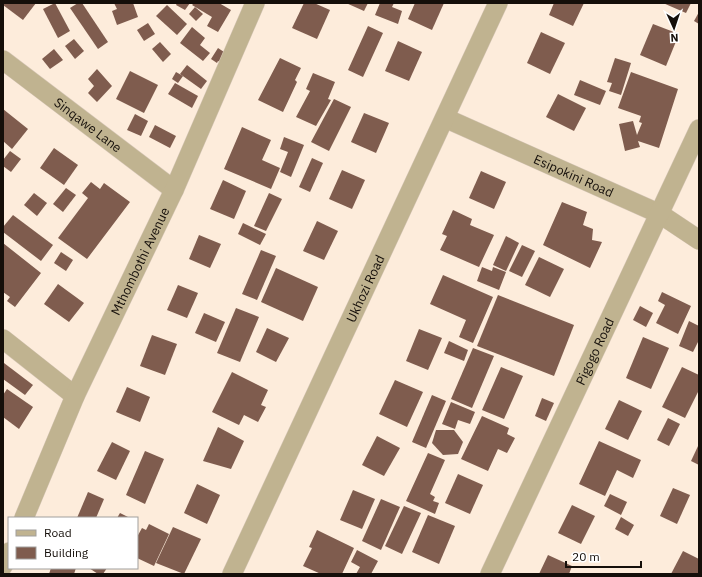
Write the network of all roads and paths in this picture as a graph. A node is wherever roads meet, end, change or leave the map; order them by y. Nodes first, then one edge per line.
1 (255, 3) edge
2 (498, 3) edge
3 (3, 60) edge
4 (445, 118) junction
5 (699, 129) edge
6 (174, 190) junction
7 (660, 214) junction
8 (699, 240) edge
9 (3, 339) edge
10 (76, 396) junction
11 (24, 517) edge
12 (8, 554) edge
13 (3, 566) edge
14 (232, 574) edge
15 (490, 574) edge

1 - 6 street, Mthombothi Avenue
2 - 4 street, Ukhozi Road
3 - 6 street, Sinqawe Lane
4 - 7 street, Esipokini Road
4 - 14 street, Ukhozi Road
5 - 7 street, Pigogo Road
6 - 10 street, Mthombothi Avenue
7 - 8 street, Esipokini Road
7 - 15 street, Pigogo Road
9 - 10 street
10 - 11 street, Mthombothi Avenue
12 - 13 street

